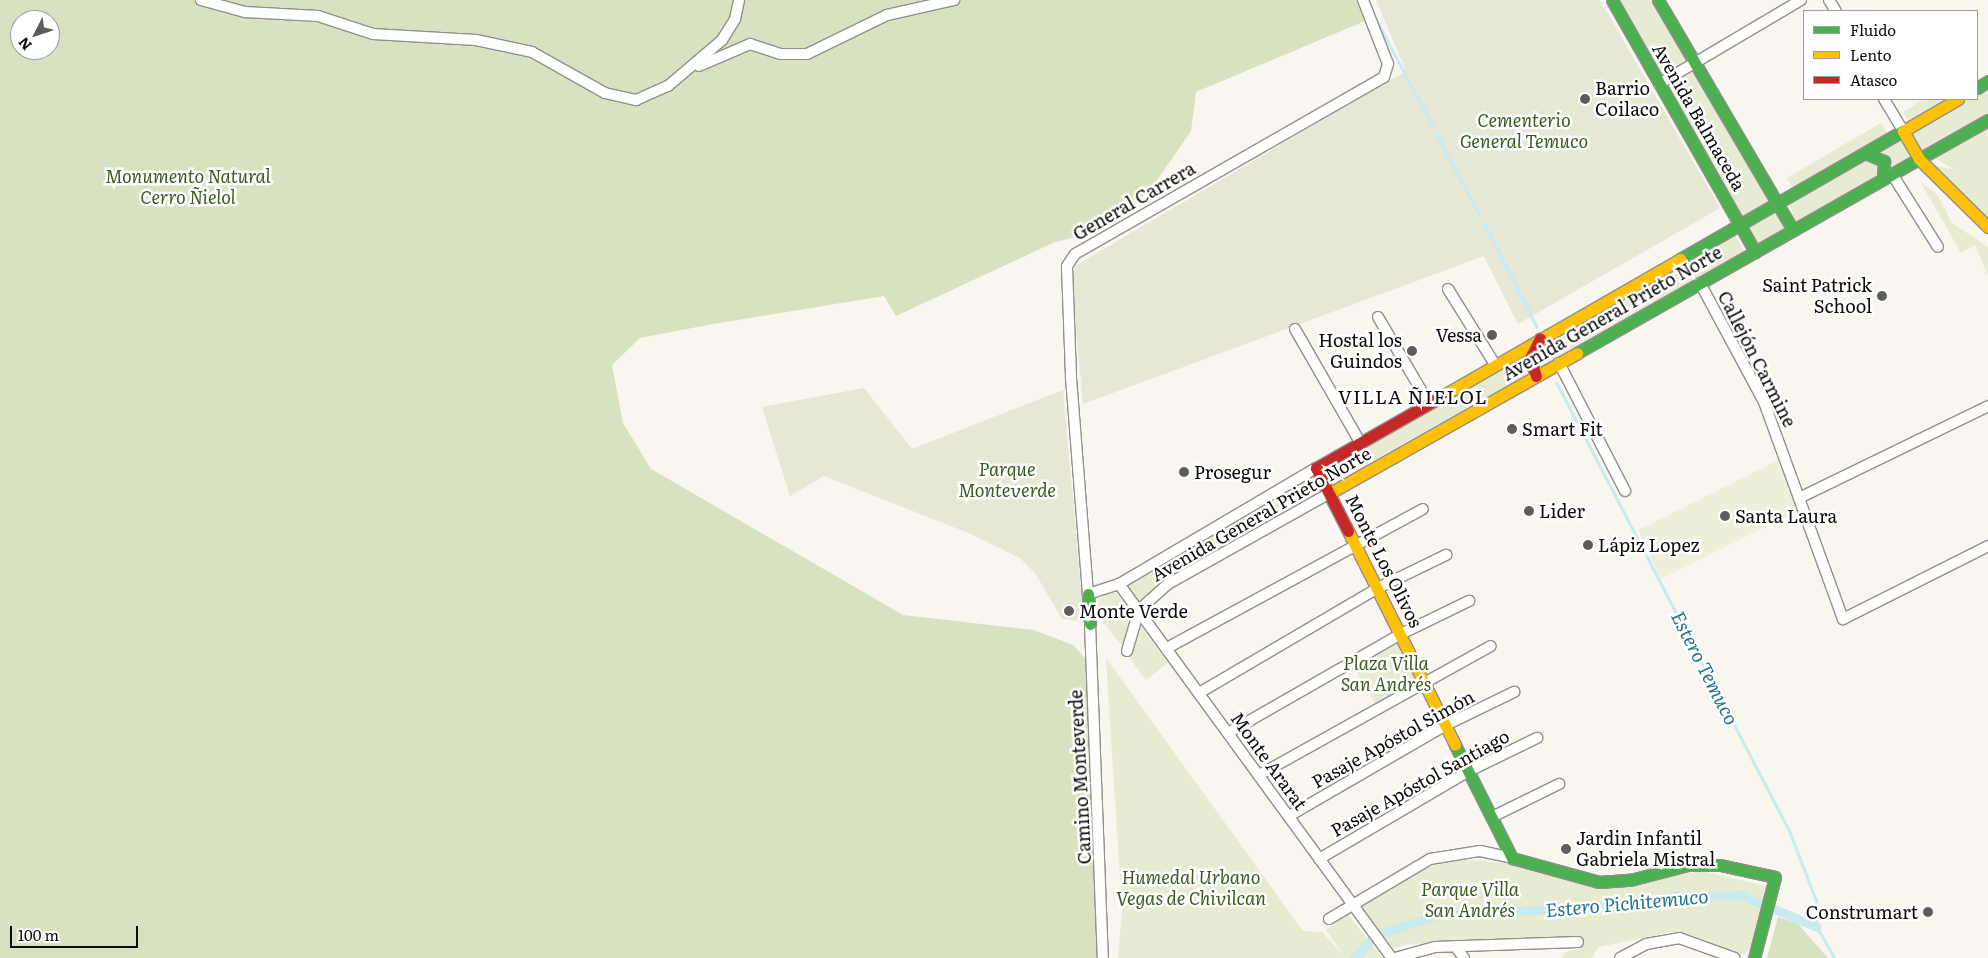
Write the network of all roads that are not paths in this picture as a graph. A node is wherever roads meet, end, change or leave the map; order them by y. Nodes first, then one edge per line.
1 (201, 0) edge
2 (738, 0) edge
3 (954, 0) edge
4 (1363, 0) edge
5 (1612, 0) edge
6 (1658, 0) edge
7 (1801, 0) edge
8 (1695, 63) junction
9 (691, 70) junction
10 (1659, 84) junction
11 (1885, 100) edge
12 (1956, 100) edge
13 (1988, 120) edge
14 (1902, 131) junction
15 (1865, 153) junction
16 (1919, 159) junction
17 (1887, 177) junction
18 (1778, 204) junction
19 (1740, 225) junction
20 (1988, 227) edge
21 (1793, 230) junction
22 (1938, 247) dead end
23 (1755, 252) junction
24 (1700, 283) junction
25 (1448, 289) dead end
26 (1378, 317) dead end
27 (1295, 329) dead end
28 (1542, 336) junction
29 (1494, 363) junction
30 (1559, 363) junction
31 (1536, 376) junction
32 (1428, 402) junction
33 (1988, 406) edge
34 (1360, 442) junction
35 (1316, 468) junction
36 (1625, 491) dead end
37 (1330, 493) junction
38 (1801, 497) junction
39 (1423, 509) dead end
40 (1355, 543) junction
41 (1988, 546) edge
42 (1446, 555) dead end
43 (1119, 584) junction
44 (1378, 588) junction
45 (1088, 594) junction
46 (1469, 601) dead end
47 (1139, 610) junction
48 (1090, 624) joint
49 (1401, 634) junction
50 (1491, 646) dead end
51 (1167, 648) junction
52 (1126, 651) dead end
53 (1424, 680) junction
54 (1514, 692) dead end
55 (1199, 693) junction
56 (1446, 725) junction
57 (1228, 733) junction
58 (1537, 738) dead end
59 (1469, 771) junction
60 (1259, 775) junction
61 (1559, 784) dead end
62 (1289, 816) junction
63 (1492, 817) junction
64 (1512, 858) junction
65 (1319, 859) junction
66 (1351, 903) junction
67 (1329, 919) dead end
68 (1578, 942) dead end
69 (1455, 946) junction
70 (1104, 958) edge
71 (1393, 958) edge
72 (1464, 958) edge
73 (1620, 958) edge
74 (1735, 958) edge
75 (1754, 958) edge

1 - 9 street
2 - 9 street
3 - 9 street
4 - 45 street, General Carrera
5 - 10 street, Avenida Balmaceda
6 - 8 street, Avenida Balmaceda
7 - 8 street
8 - 10 street
8 - 18 street, Avenida Balmaceda
10 - 19 street, Avenida Balmaceda
11 - 14 street
12 - 14 street, Avenida General Prieto Norte
13 - 16 street, Avenida General Prieto Norte
14 - 15 street, Avenida General Prieto Norte
14 - 16 street
15 - 17 street
15 - 18 street, Avenida General Prieto Norte
16 - 17 street, Avenida General Prieto Norte
16 - 20 street
17 - 21 street, Avenida General Prieto Norte
17 - 22 street
18 - 19 street, Avenida General Prieto Norte
18 - 21 street, Avenida Balmaceda
19 - 23 street, Avenida Balmaceda
19 - 28 street, Avenida General Prieto Norte
21 - 23 street, Avenida General Prieto Norte
23 - 24 street, Avenida General Prieto Norte
24 - 30 street, Avenida General Prieto Norte
24 - 38 street, Callejón Carmine
25 - 29 street
26 - 32 street
27 - 34 street
28 - 29 street, Avenida General Prieto Norte
28 - 31 street
29 - 32 street, Avenida General Prieto Norte
30 - 31 street, Avenida General Prieto Norte
30 - 36 street
31 - 37 street, Avenida General Prieto Norte
32 - 34 street, Avenida General Prieto Norte
33 - 38 street
34 - 35 street, Avenida General Prieto Norte
35 - 37 street, Monte Los Olivos
35 - 43 street, Avenida General Prieto Norte
37 - 40 street, Monte Los Olivos
37 - 47 street, Avenida General Prieto Norte
38 - 41 street, Callejón Carmine
39 - 40 street
40 - 44 street, Monte Los Olivos
40 - 51 street
42 - 44 street
43 - 45 street, Avenida General Prieto Norte
43 - 47 street, Monte Ararat
44 - 49 street, Monte Los Olivos
44 - 55 street
45 - 48 street, Camino Monteverde
46 - 49 street
47 - 51 street, Monte Ararat
47 - 52 street
48 - 70 street, Camino Monteverde
49 - 53 street, Monte Los Olivos
49 - 57 street
50 - 53 street
51 - 55 street, Monte Ararat
53 - 56 street, Monte Los Olivos
53 - 60 street
54 - 56 street, Pasaje Apóstol Simón
55 - 57 street, Monte Ararat
56 - 59 street, Monte Los Olivos
56 - 62 street, Pasaje Apóstol Simón
57 - 60 street, Monte Ararat
58 - 59 street, Pasaje Apóstol Santiago
59 - 63 street, Monte Los Olivos
59 - 65 street, Pasaje Apóstol Santiago
60 - 62 street, Monte Ararat
61 - 63 street
62 - 65 street, Monte Ararat
63 - 64 street, Monte Los Olivos
64 - 66 street
64 - 75 street
65 - 66 street, Monte Ararat
66 - 67 street
66 - 71 street, Monte Ararat
68 - 69 street
69 - 71 street
69 - 72 street
73 - 74 street

